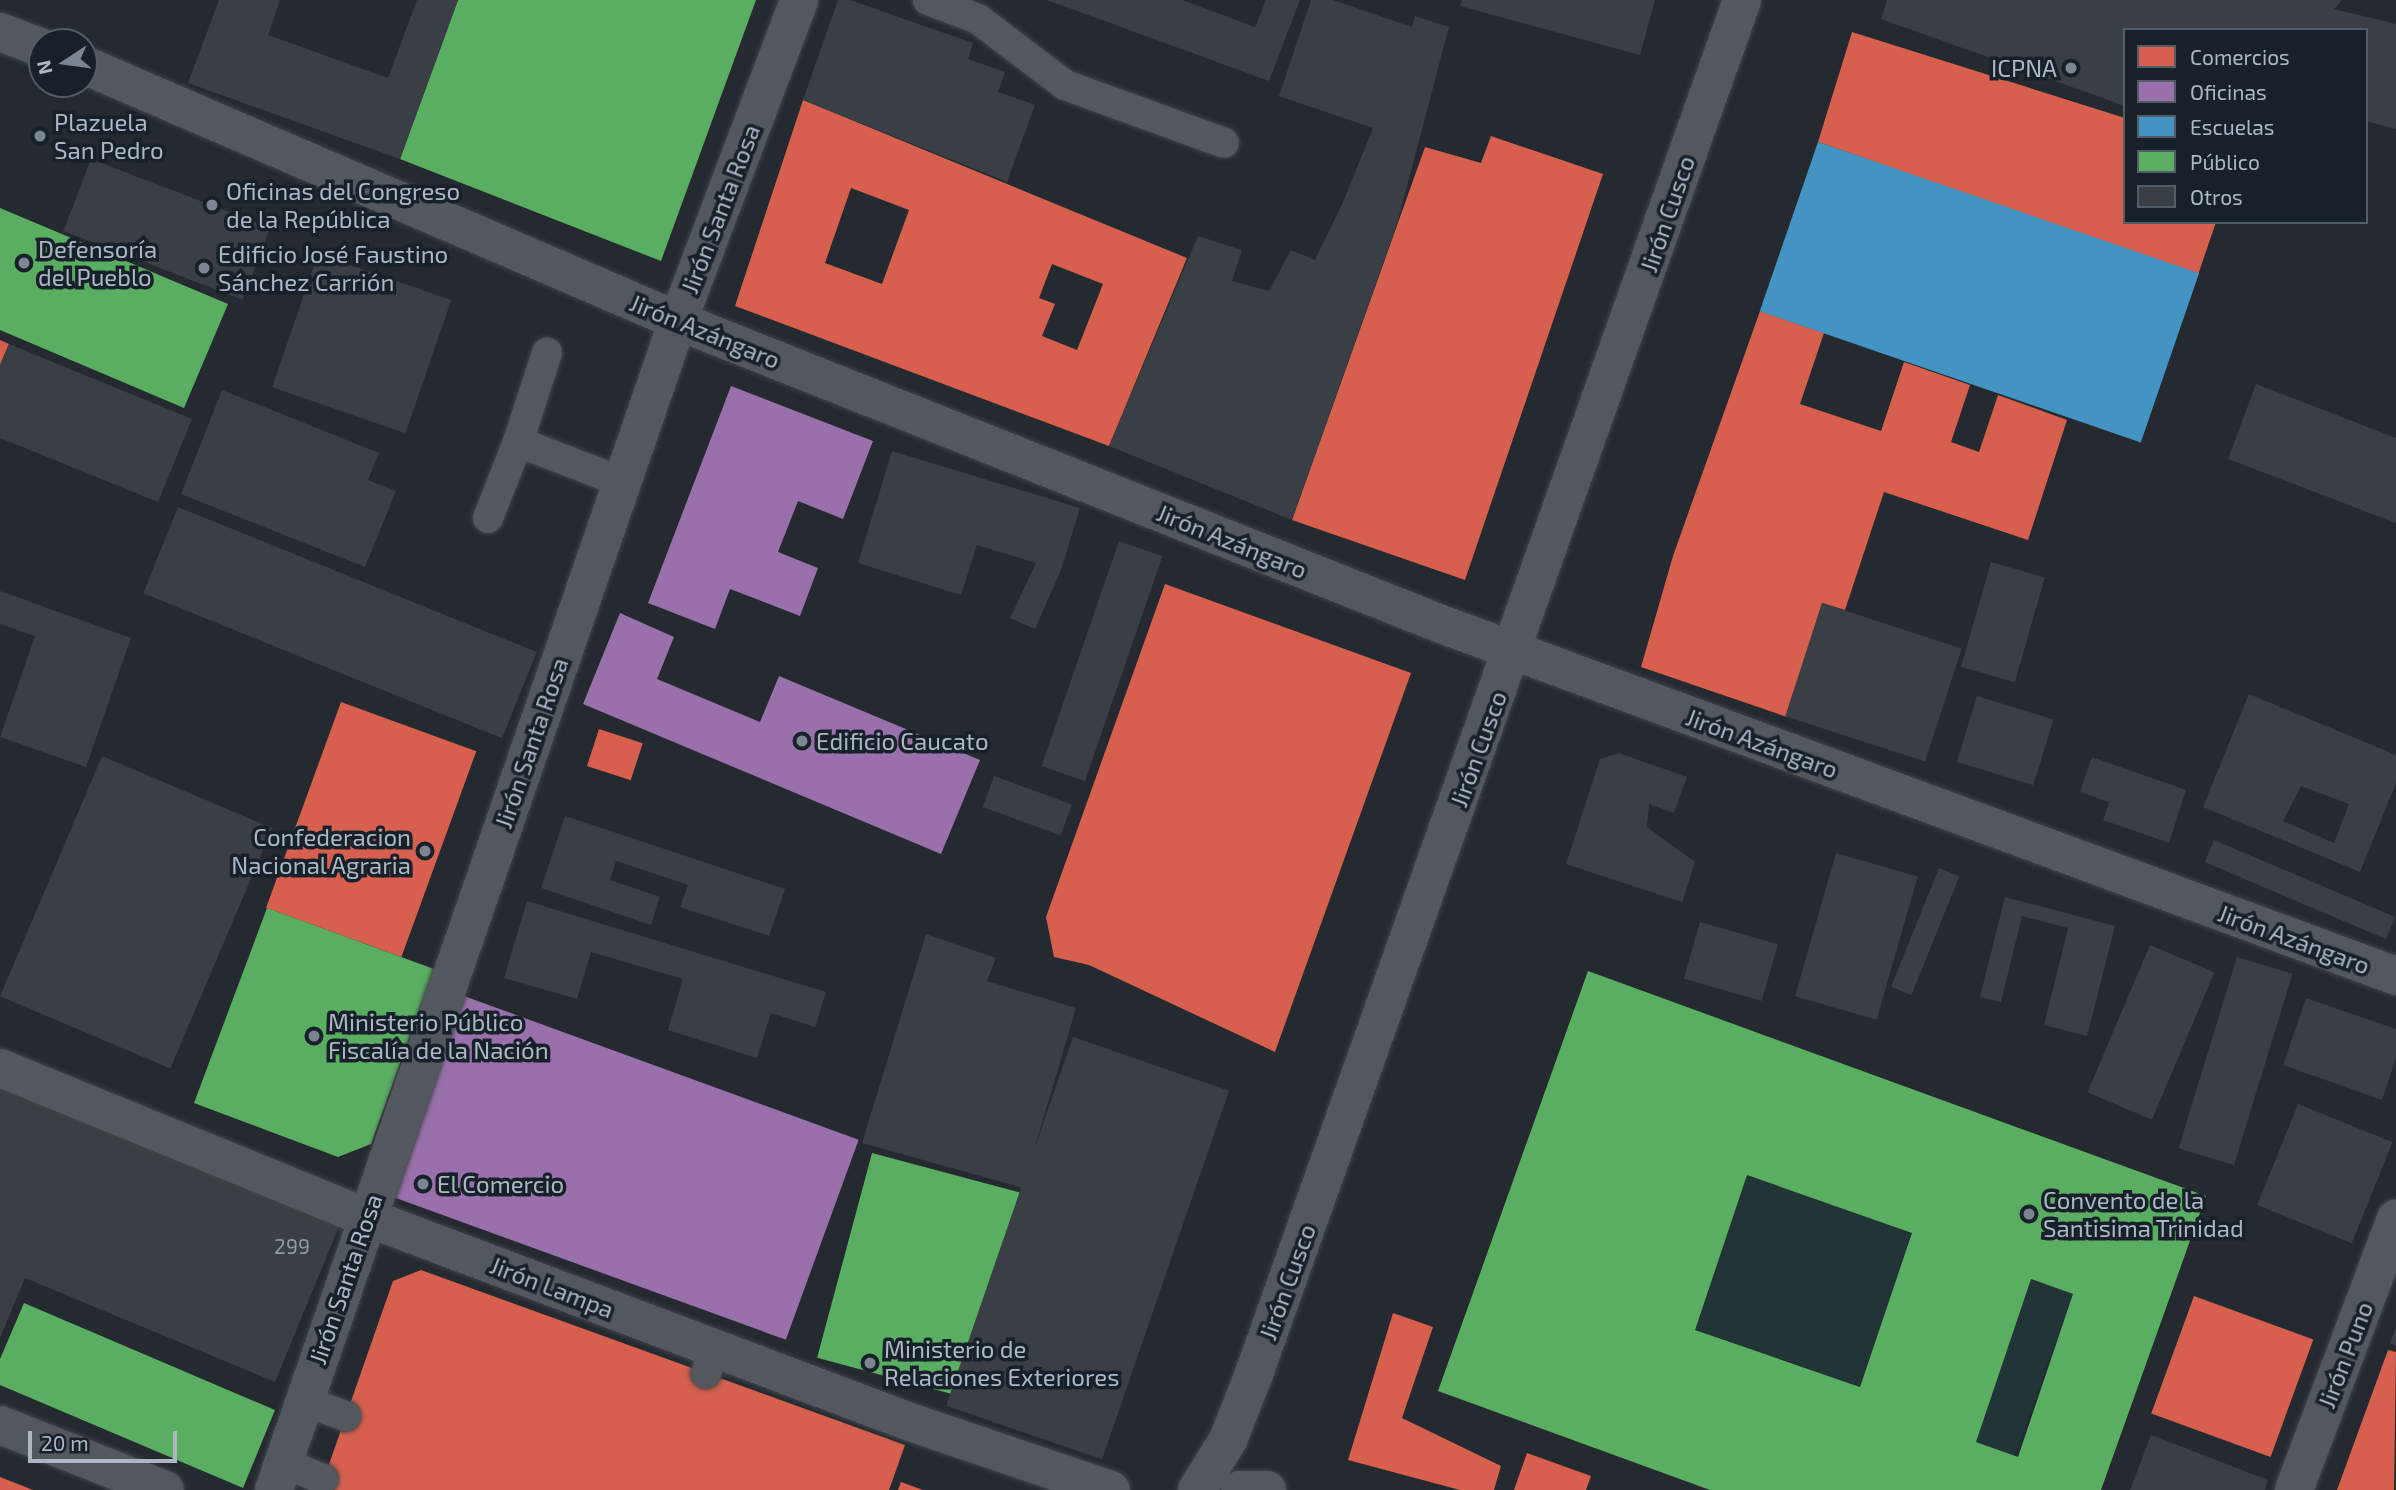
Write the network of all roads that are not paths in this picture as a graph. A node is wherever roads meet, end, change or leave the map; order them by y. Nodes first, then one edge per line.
1 (799, 0) edge
2 (928, 0) edge
3 (1742, 0) edge
4 (0, 32) edge
5 (28, 43) edge
6 (98, 71) edge
7 (1224, 143) dead end
8 (678, 321) junction
9 (547, 353) dead end
10 (518, 442) junction
11 (622, 482) junction
12 (488, 518) dead end
13 (1514, 651) junction
14 (2396, 976) edge
15 (0, 1068) edge
16 (366, 1217) junction
17 (2396, 1219) edge
18 (304, 1401) junction
19 (345, 1416) dead end
20 (0, 1424) edge
21 (278, 1477) edge
22 (323, 1479) dead end
23 (165, 1490) edge
24 (1111, 1490) edge
25 (1197, 1490) edge
26 (1240, 1490) edge
27 (1267, 1490) edge
28 (2294, 1490) edge

1 - 8 street, Jirón Santa Rosa
2 - 7 lane
3 - 13 street, Jirón Cusco
4 - 5 street
6 - 8 street, Jirón Azángaro
8 - 11 street, Jirón Santa Rosa
8 - 13 street, Jirón Azángaro
9 - 10 lane
10 - 11 lane
10 - 12 lane
11 - 16 street, Jirón Santa Rosa
13 - 14 street, Jirón Azángaro
13 - 25 street, Jirón Cusco
15 - 16 street, Jirón Lampa
16 - 18 street, Jirón Santa Rosa
16 - 24 street, Jirón Lampa
17 - 28 street, Jirón Puno
18 - 19 lane
18 - 21 street, Jirón Santa Rosa
20 - 23 street
21 - 22 lane
26 - 27 street

